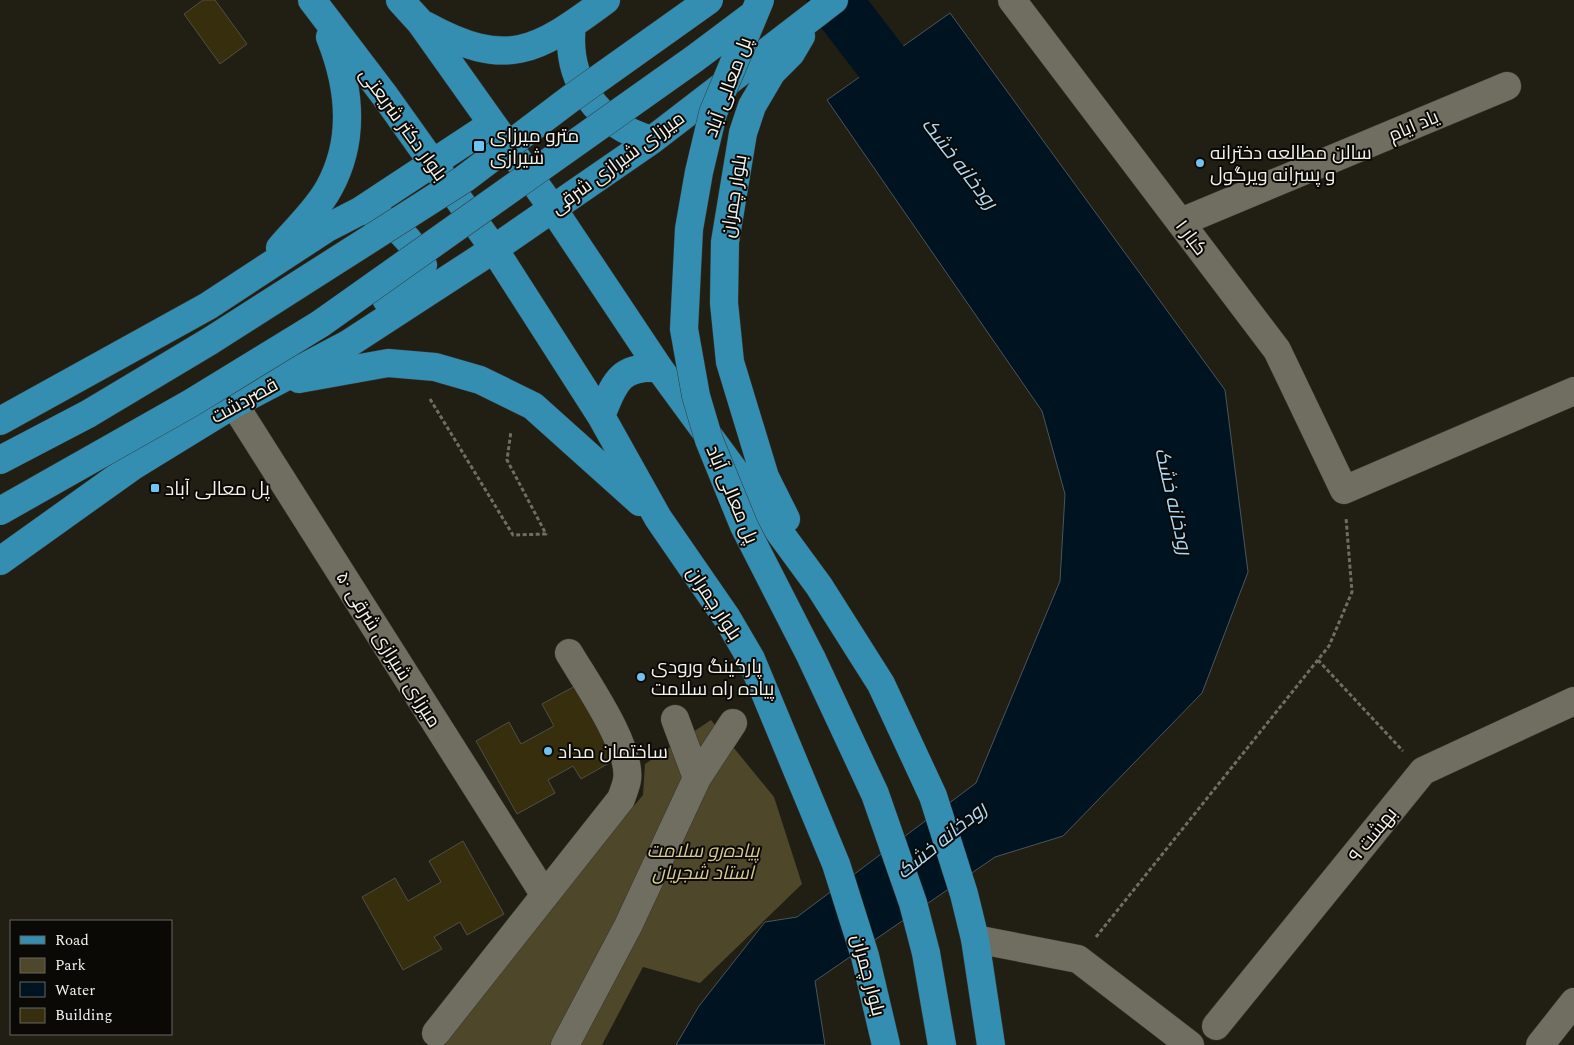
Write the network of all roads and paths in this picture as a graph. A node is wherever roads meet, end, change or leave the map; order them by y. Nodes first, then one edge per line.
1 (400, 0) edge
2 (606, 0) edge
3 (709, 0) edge
4 (760, 0) edge
5 (772, 0) edge
6 (834, 0) edge
7 (1012, 0) edge
8 (316, 6) edge
9 (420, 22) junction
10 (572, 25) junction
11 (788, 44) junction
12 (1507, 86) dead end
13 (492, 124) junction
14 (652, 140) junction
15 (433, 162) junction
16 (553, 209) junction
17 (360, 211) junction
18 (1181, 222) junction
19 (494, 249) junction
20 (259, 271) junction
21 (660, 368) junction
22 (271, 384) junction
23 (1574, 391) edge
24 (430, 399) dead end
25 (234, 404) junction
26 (601, 416) junction
27 (0, 421) edge
28 (511, 431) dead end
29 (0, 460) edge
30 (1344, 490) junction
31 (0, 511) edge
32 (658, 518) junction
33 (0, 561) edge
34 (819, 586) junction
35 (569, 653) dead end
36 (1318, 660) junction
37 (1574, 701) edge
38 (675, 719) dead end
39 (733, 723) dead end
40 (1422, 771) junction
41 (697, 778) junction
42 (544, 894) junction
43 (975, 939) junction
44 (1078, 959) junction
45 (1574, 1002) edge
46 (1216, 1026) dead end
47 (436, 1033) dead end
48 (565, 1045) edge
49 (886, 1045) edge
50 (942, 1045) edge
51 (990, 1045) edge
52 (1190, 1045) edge
53 (1540, 1045) edge

1 - 9 main road
2 - 10 main road
3 - 29 main road, bridge
4 - 50 main road, پل معالی آباد, bridge
5 - 31 main road, پل معالی آباد, bridge
6 - 11 main road
7 - 18 street, ۱ کبار
8 - 15 main road, بلوار دکتر شریعتی
8 - 20 main road
9 - 10 main road
9 - 13 main road
10 - 14 main road
11 - 14 main road, میرزای شیرازی شرقی
11 - 34 main road, بلوار چمران
12 - 18 street, یاد ایام
13 - 15 main road
13 - 16 main road, بلوار چمران
14 - 16 main road, میرزای شیرازی شرقی
15 - 17 main road
15 - 19 main road, بلوار دکتر شریعتی
16 - 19 main road, میرزای شیرازی شرقی
16 - 21 main road, بلوار چمران
17 - 20 main road
17 - 22 main road
18 - 30 street, ۱ کبار
19 - 22 main road, قصردشت
19 - 26 main road, بلوار چمران
20 - 27 main road
21 - 26 main road
21 - 34 main road, بلوار چمران
22 - 25 main road, قصردشت
22 - 32 main road
23 - 30 street
24 - 28 path
25 - 33 main road, قصردشت
25 - 42 street, ۵۰ میرزای شیرازی شرقی
26 - 32 main road, بلوار چمران
30 - 36 path
32 - 49 main road, بلوار چمران
34 - 43 main road, بلوار چمران
35 - 42 street
36 - 40 path
36 - 44 path
37 - 40 street, ۹ بهشت
38 - 41 street
39 - 41 street
40 - 46 street, ۹ بهشت
41 - 48 street
42 - 47 street
43 - 44 street
43 - 51 main road, بلوار چمران
44 - 52 street
45 - 53 street

